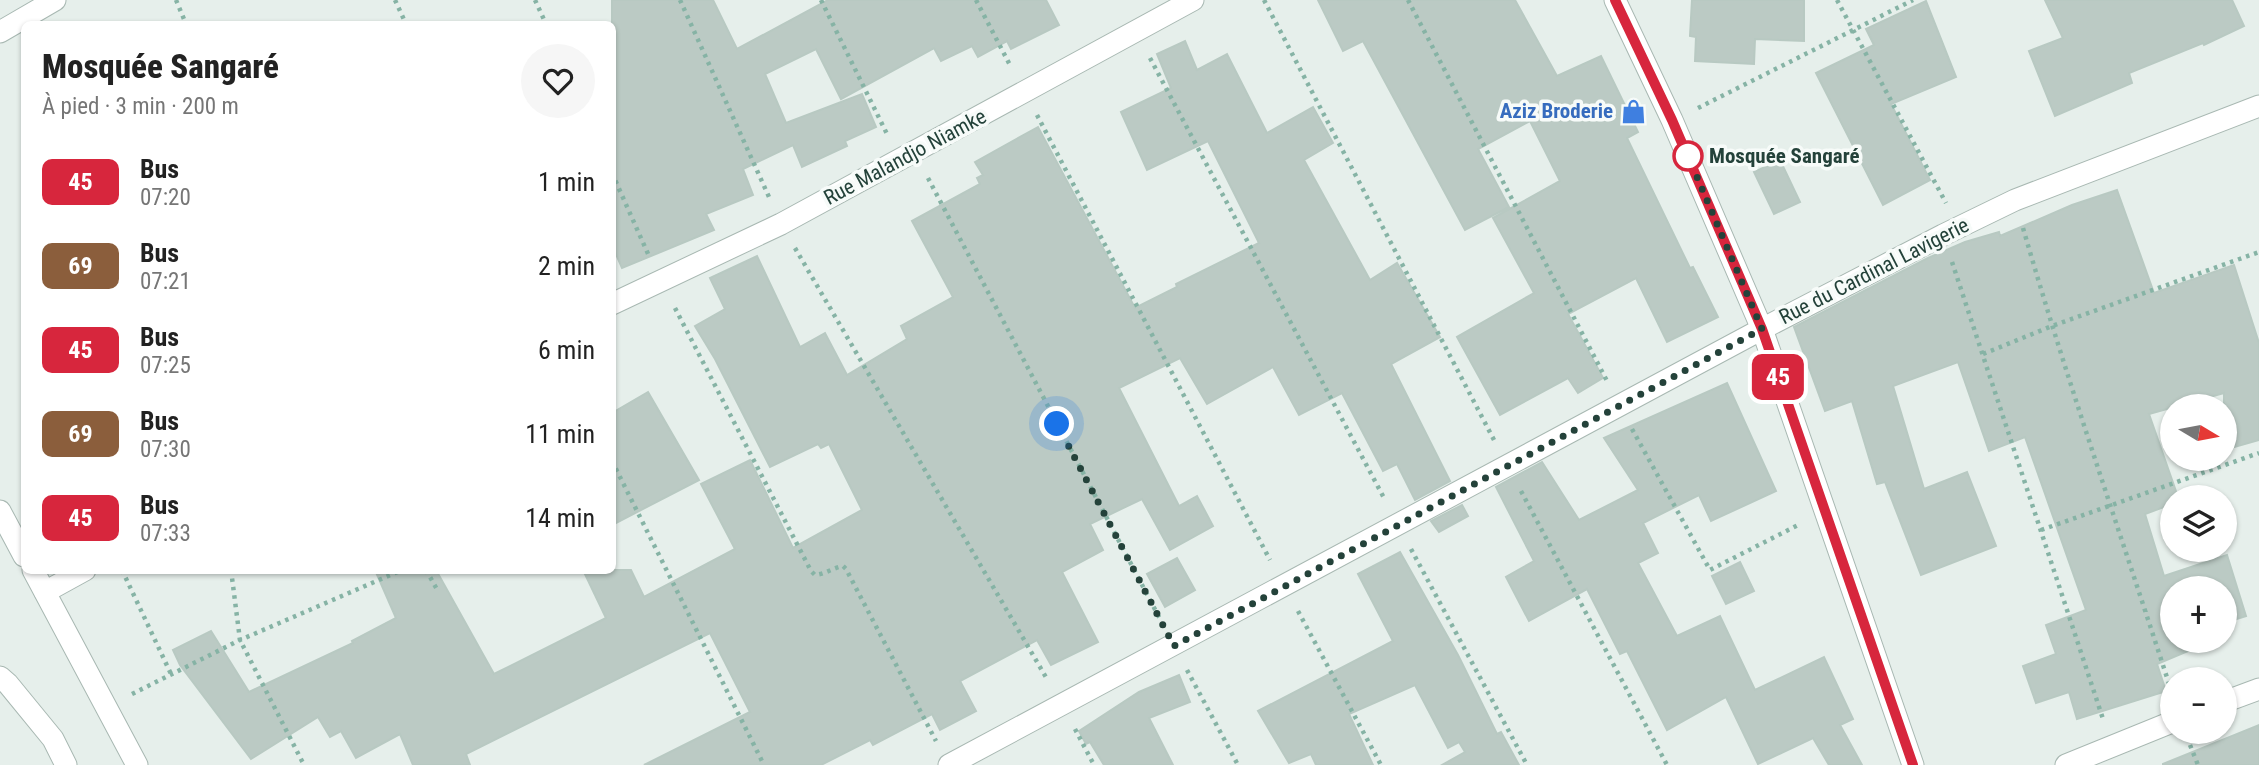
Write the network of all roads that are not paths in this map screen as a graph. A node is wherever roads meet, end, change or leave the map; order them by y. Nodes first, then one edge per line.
1 (55, 0) edge
2 (1193, 0) edge
3 (1615, 0) edge
4 (0, 32) edge
5 (2259, 106) edge
6 (616, 302) edge
7 (1762, 329) junction
8 (0, 511) edge
9 (21, 550) edge
10 (35, 574) edge
11 (78, 574) edge
12 (45, 593) junction
13 (0, 677) edge
14 (2259, 689) edge
15 (2237, 697) edge
16 (2160, 727) edge
17 (946, 759) edge
18 (66, 765) edge
19 (137, 765) edge
20 (1913, 765) edge
21 (2066, 765) edge

1 - 4 street
2 - 6 street, Rue Malandjo Niamke
3 - 7 street
5 - 7 street, Rue du Cardinal Lavigerie
7 - 17 street, Rue du Cardinal Lavigerie
7 - 20 street
8 - 9 street
10 - 12 street
11 - 12 street
12 - 19 street
13 - 18 street
14 - 15 street
16 - 21 street

